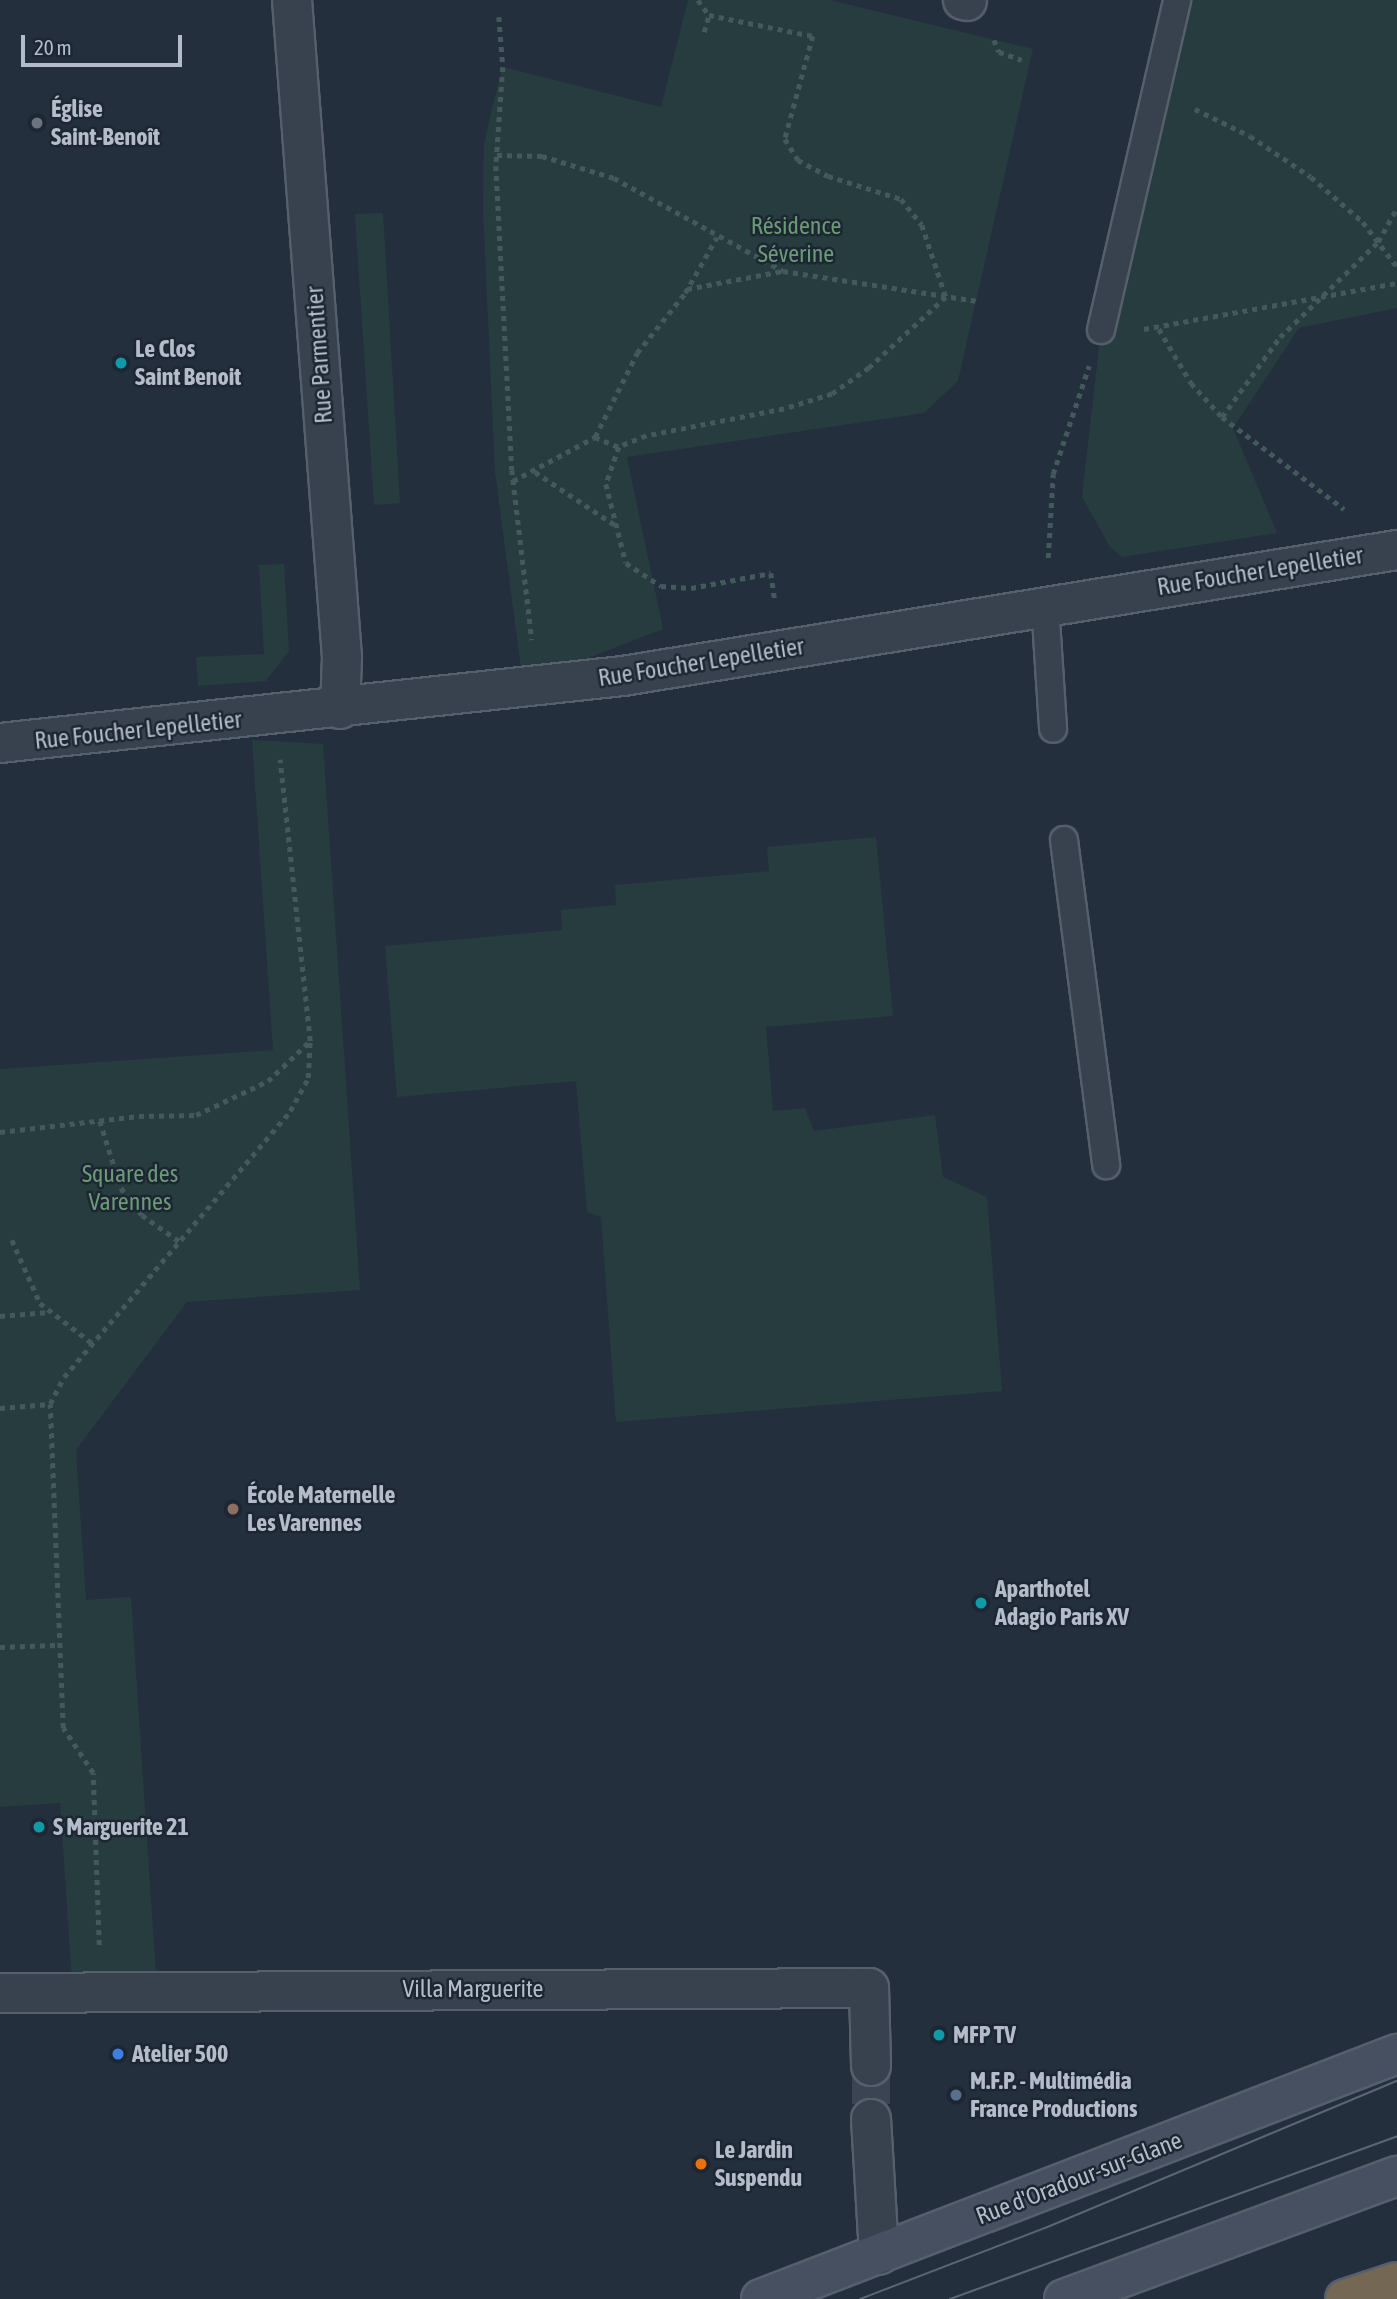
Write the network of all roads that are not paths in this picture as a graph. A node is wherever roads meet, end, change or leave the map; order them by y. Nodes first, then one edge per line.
1 (292, 0) edge
2 (1177, 0) edge
3 (1101, 330) road end
4 (1397, 551) edge
5 (1045, 604) junction
6 (340, 709) junction
7 (1053, 729) dead end
8 (0, 743) edge
9 (1064, 840) dead end
10 (1106, 1166) dead end
11 (0, 1993) edge
12 (1397, 2054) edge
13 (871, 2066) tunnel mouth
14 (872, 2119) tunnel mouth
15 (1397, 2176) edge
16 (879, 2255) junction
17 (1397, 2282) edge
18 (761, 2299) edge
19 (1064, 2299) edge
20 (1345, 2299) edge

1 - 6 street, Rue Parmentier
2 - 3 lane
4 - 5 street, Rue Foucher Lepelletier
5 - 6 street, Rue Foucher Lepelletier
5 - 7 lane
6 - 8 street, Rue Foucher Lepelletier
9 - 10 lane
11 - 13 street, Villa Marguerite
12 - 16 street, Rue d'Oradour-sur-Glane
14 - 16 street
15 - 19 street
16 - 18 street, Rue d'Oradour-sur-Glane
17 - 20 highway

